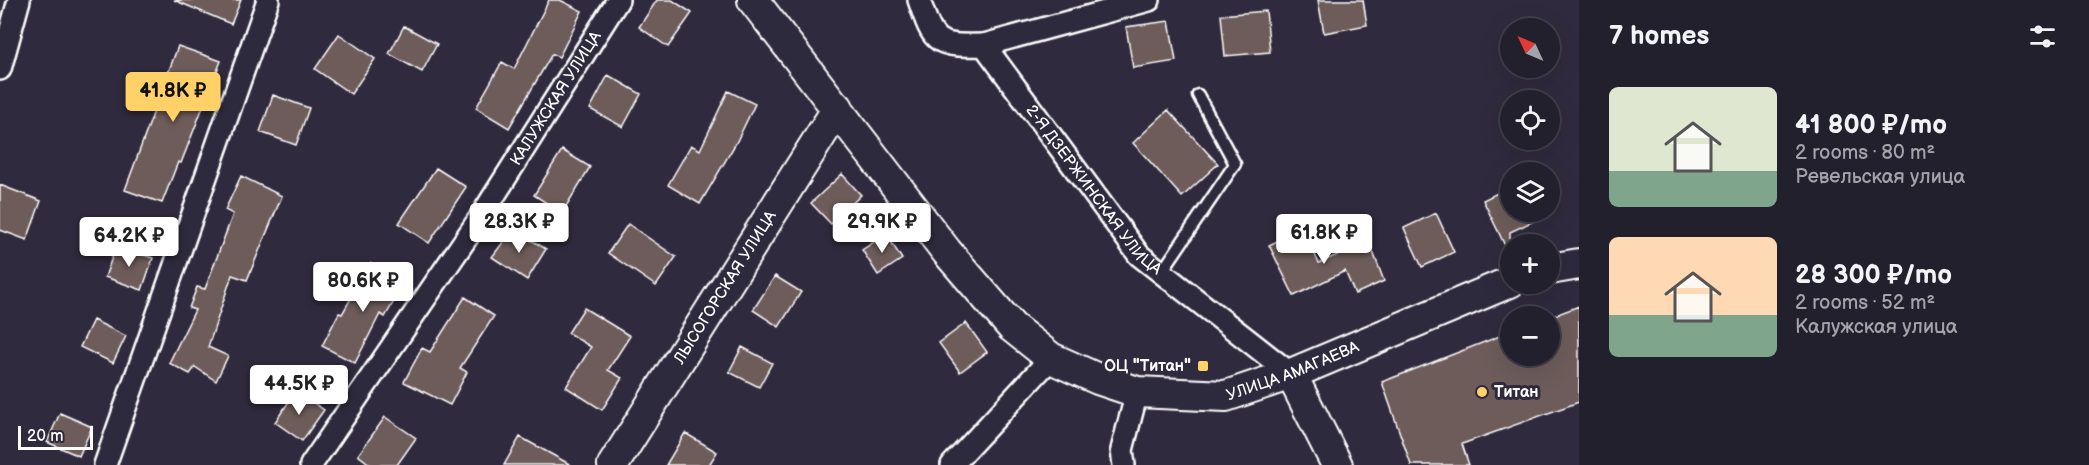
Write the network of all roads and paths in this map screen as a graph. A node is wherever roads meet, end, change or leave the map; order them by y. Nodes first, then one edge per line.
1 (19, 0) edge
2 (268, 0) edge
3 (618, 0) edge
4 (753, 0) edge
5 (919, 0) edge
6 (1149, 0) edge
7 (984, 45) junction
8 (0, 69) edge
9 (1198, 95) dead end
10 (838, 108) junction
11 (1579, 264) edge
12 (1560, 267) edge
13 (1161, 273) junction
14 (1500, 286) edge
15 (1051, 358) junction
16 (1291, 374) junction
17 (1137, 392) junction
18 (105, 465) edge
19 (311, 465) edge
20 (613, 465) edge
21 (952, 465) edge
22 (1124, 465) edge
23 (1337, 465) edge

1 - 8 street
2 - 18 street
3 - 19 street, КАЛУЖСКАЯ УЛИЦА
4 - 10 street, УЛИЦА АМАГАЕВА
5 - 7 street
6 - 7 street
7 - 13 street, 2-Я ДЗЕРЖИНСКАЯ УЛИЦА
9 - 13 lane
10 - 15 street, УЛИЦА АМАГАЕВА
10 - 20 street, ЛЫСОГОРСКАЯ УЛИЦА
11 - 12 street
13 - 16 street, 2-Я ДЗЕРЖИНСКАЯ УЛИЦА
14 - 16 street, УЛИЦА АМАГАЕВА
15 - 17 street, УЛИЦА АМАГАЕВА
15 - 21 street
16 - 17 street, УЛИЦА АМАГАЕВА
16 - 23 street
17 - 22 street

